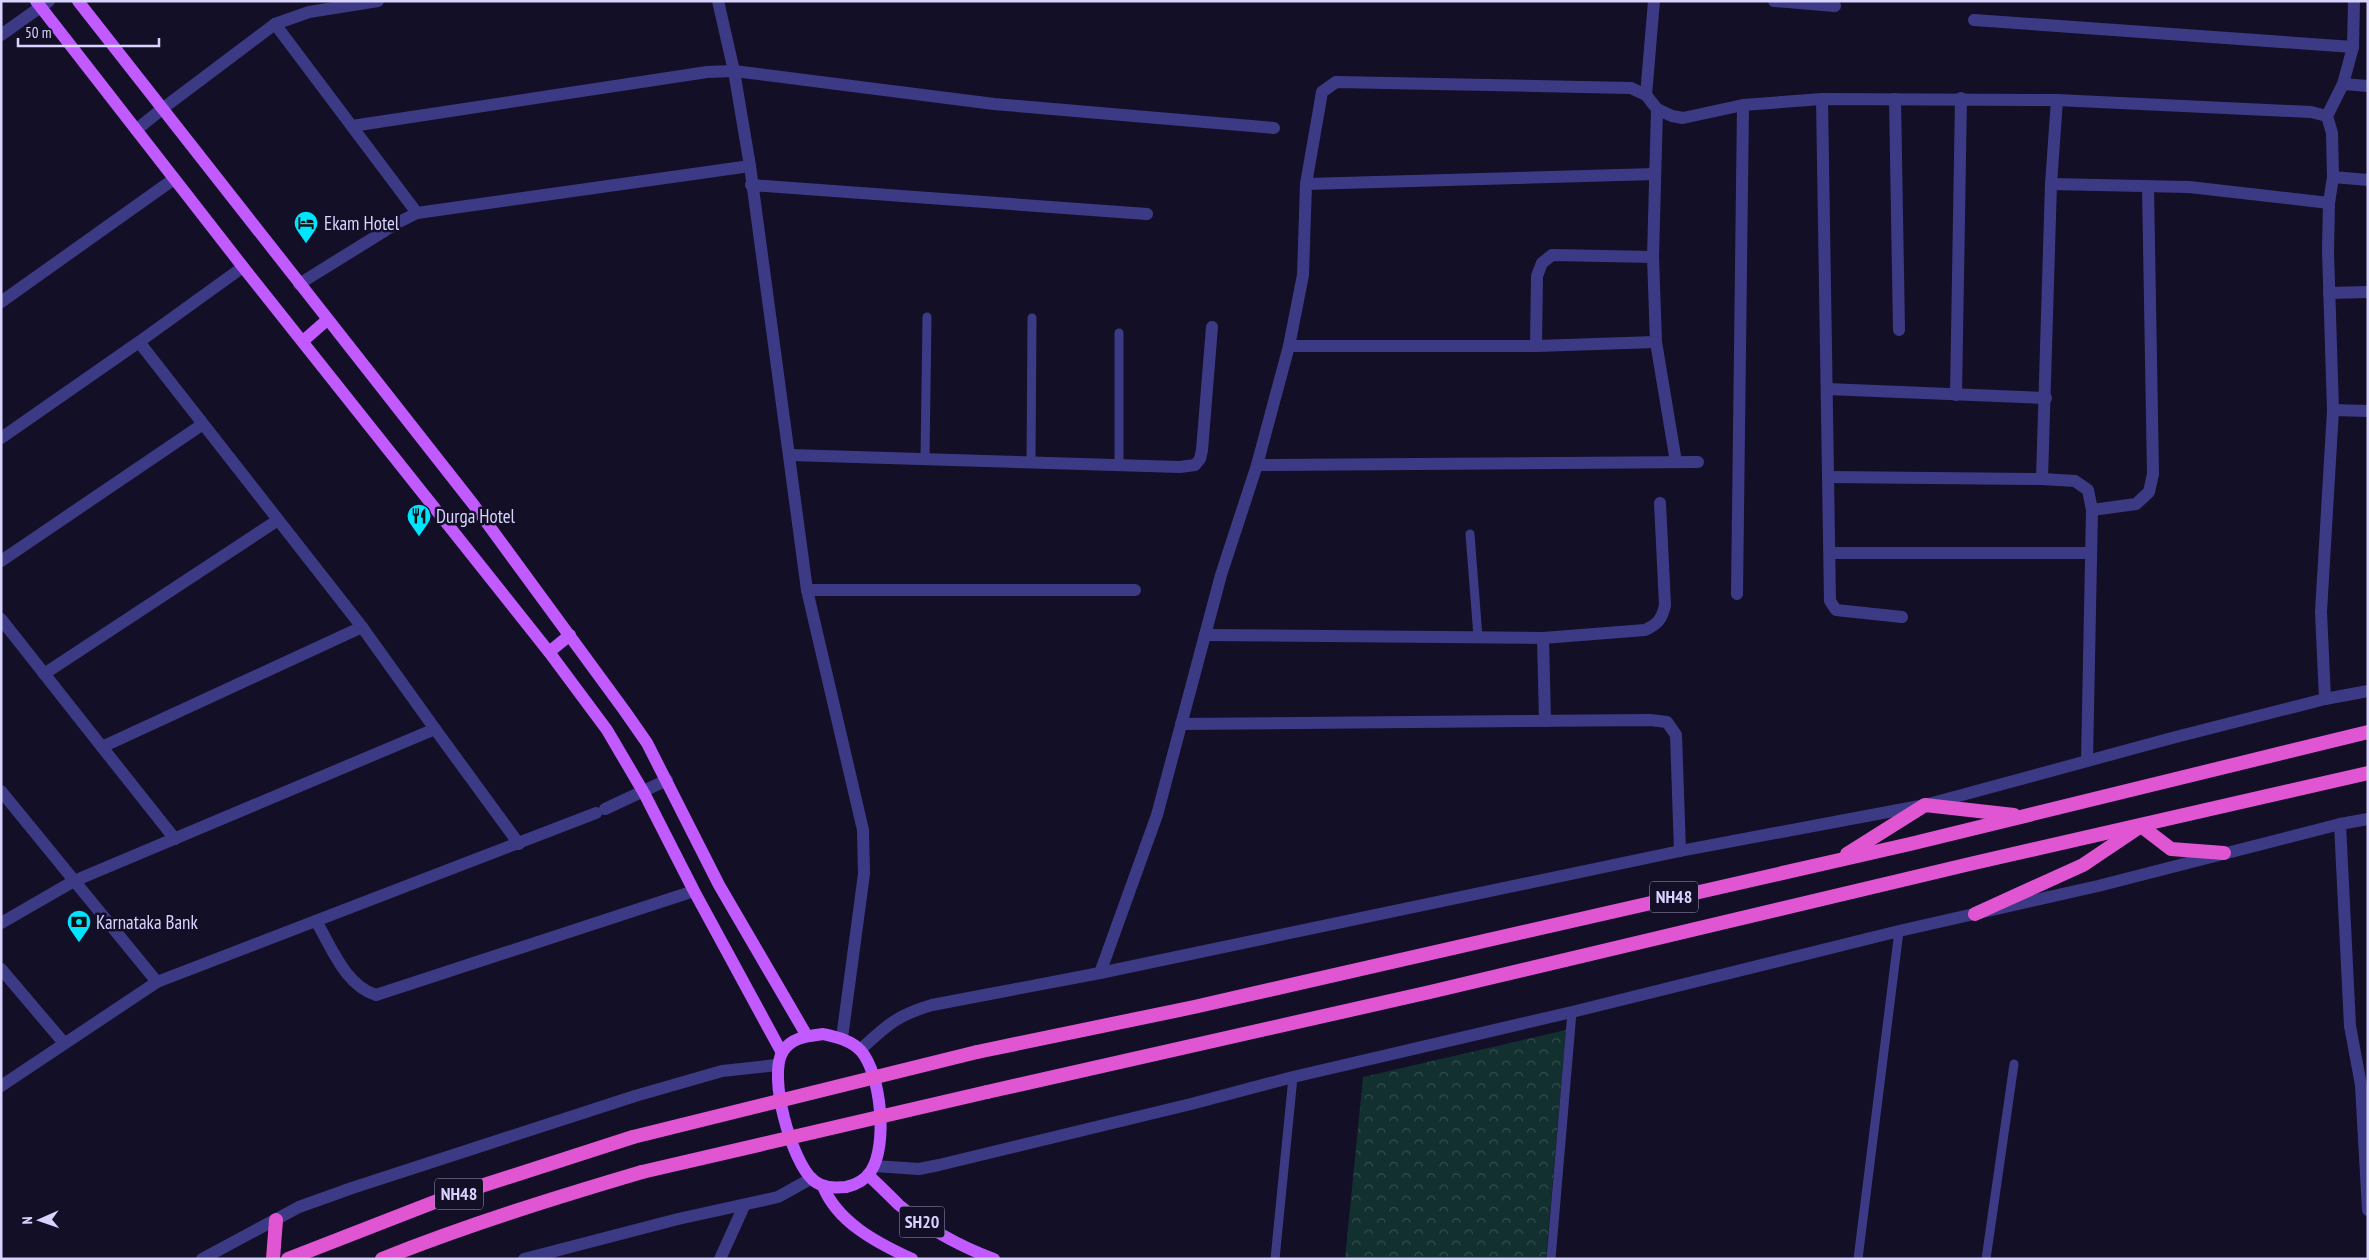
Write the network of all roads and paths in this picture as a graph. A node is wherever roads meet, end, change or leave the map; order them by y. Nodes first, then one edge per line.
1 (78, 1) edge
2 (378, 1) edge
3 (718, 1) edge
4 (1654, 1) edge
5 (1774, 1) edge
6 (2354, 1) edge
7 (42, 3) edge
8 (1835, 6) dead end
9 (1974, 20) dead end
10 (275, 24) junction
11 (1, 35) edge
12 (2353, 47) junction
13 (734, 71) junction
14 (2343, 84) junction
15 (2368, 86) edge
16 (1646, 95) junction
17 (1961, 98) junction
18 (1822, 99) junction
19 (1895, 99) junction
20 (2057, 100) junction
21 (1742, 106) junction
22 (162, 109) junction
23 (1657, 109) junction
24 (2327, 116) junction
25 (352, 126) junction
26 (1274, 128) dead end
27 (136, 130) junction
28 (750, 166) junction
29 (1655, 174) junction
30 (2333, 177) junction
31 (174, 179) junction
32 (2368, 180) edge
33 (1306, 184) junction
34 (2051, 184) junction
35 (751, 185) junction
36 (2148, 187) junction
37 (2329, 203) junction
38 (417, 213) junction
39 (1147, 214) dead end
40 (1653, 257) junction
41 (242, 267) junction
42 (299, 284) junction
43 (2368, 292) edge
44 (2328, 293) junction
45 (1, 302) edge
46 (927, 316) dead end
47 (1032, 318) dead end
48 (328, 320) junction
49 (1212, 327) dead end
50 (1899, 330) dead end
51 (1119, 333) dead end
52 (303, 341) junction
53 (139, 342) junction
54 (1656, 342) junction
55 (1289, 346) junction
56 (1536, 346) junction
57 (1827, 388) junction
58 (1956, 395) junction
59 (2046, 398) junction
60 (2333, 410) junction
61 (2368, 411) edge
62 (203, 424) junction
63 (1, 438) edge
64 (790, 455) junction
65 (925, 459) junction
66 (1031, 462) junction
67 (1676, 462) junction
68 (1698, 462) dead end
69 (1119, 465) junction
70 (1256, 465) junction
71 (1829, 477) junction
72 (2042, 479) junction
73 (1660, 503) dead end
74 (2092, 510) junction
75 (278, 520) junction
76 (1470, 534) dead end
77 (1830, 553) junction
78 (2091, 554) junction
79 (1, 560) edge
80 (807, 590) junction
81 (1135, 590) dead end
82 (1737, 594) dead end
83 (1902, 618) dead end
84 (1, 619) edge
85 (362, 626) junction
86 (570, 635) junction
87 (1205, 635) junction
88 (1478, 637) junction
89 (1543, 638) junction
90 (549, 652) junction
91 (44, 674) junction
92 (2368, 691) edge
93 (2325, 699) junction
94 (1545, 721) junction
95 (1181, 724) junction
96 (436, 729) junction
97 (2368, 732) edge
98 (102, 747) junction
99 (2087, 760) junction
100 (2368, 773) edge
101 (666, 780) junction
102 (1, 791) edge
103 (644, 793) junction
104 (1925, 805) junction
105 (2020, 816) junction
106 (2368, 819) edge
107 (2340, 824) junction
108 (2141, 826) junction
109 (175, 839) junction
110 (518, 844) junction
111 (1680, 851) junction
112 (2224, 853) junction
113 (1837, 860) junction
114 (74, 882) junction
115 (694, 891) junction
116 (1975, 914) junction
117 (316, 921) junction
118 (1, 923) edge
119 (1898, 931) junction
120 (1, 969) edge
121 (1100, 973) junction
122 (157, 982) junction
123 (1572, 1012) junction
124 (807, 1036) junction
125 (842, 1038) junction
126 (64, 1043) junction
127 (860, 1050) junction
128 (782, 1053) junction
129 (2014, 1064) dead end
130 (777, 1065) junction
131 (1293, 1077) junction
132 (2364, 1085) edge
133 (1, 1086) edge
134 (871, 1171) junction
135 (812, 1178) junction
136 (2367, 1182) edge
137 (822, 1186) junction
138 (744, 1206) junction
139 (2368, 1210) edge
140 (276, 1220) junction
141 (202, 1259) edge
142 (274, 1259) edge
143 (288, 1259) edge
144 (382, 1259) edge
145 (524, 1259) edge
146 (720, 1259) edge
147 (912, 1259) edge
148 (994, 1259) edge
149 (1276, 1259) edge
150 (1551, 1259) edge
151 (1858, 1259) edge
152 (1986, 1259) edge

1 - 22 main road
2 - 10 street
3 - 13 street
4 - 16 street
5 - 8 street
6 - 12 street
7 - 11 street
7 - 27 main road
9 - 12 street
10 - 22 street
10 - 25 street
12 - 14 street
13 - 25 street
13 - 26 street
13 - 28 street
14 - 15 street
14 - 24 street
16 - 23 street
16 - 33 street
17 - 19 street
17 - 20 street
17 - 58 street
18 - 19 street
18 - 21 street
18 - 57 street
19 - 50 street
20 - 24 street
20 - 34 street
21 - 23 street
21 - 82 street
22 - 27 street
22 - 42 main road
23 - 29 street
24 - 30 street
25 - 38 street
27 - 31 main road
28 - 35 street
28 - 38 street
29 - 33 street
29 - 40 street
30 - 32 street
30 - 37 street
31 - 41 main road
31 - 45 street
33 - 55 street
34 - 36 street
34 - 59 street
35 - 39 street
35 - 64 street
36 - 37 street
36 - 74 street
37 - 44 street
38 - 42 street
40 - 54 street
40 - 56 street
41 - 52 main road
41 - 53 street
42 - 48 main road
43 - 44 street
44 - 60 street
46 - 65 lane
47 - 66 lane
48 - 52 main road
48 - 86 main road
49 - 69 street
51 - 69 lane
52 - 90 main road
53 - 62 street
53 - 63 street
54 - 56 street
54 - 67 street
55 - 56 street
55 - 70 street
57 - 58 street
57 - 71 street
58 - 59 street
59 - 72 street
60 - 61 street
60 - 93 street
62 - 75 street
62 - 79 street
64 - 65 street
64 - 80 street
65 - 66 street
66 - 69 street
67 - 68 street
67 - 70 street
70 - 87 street
71 - 72 street
71 - 77 street
72 - 74 street
73 - 89 street
74 - 78 street
75 - 85 street
75 - 91 street
76 - 88 lane
77 - 78 street
77 - 83 street
78 - 99 street
80 - 81 street
80 - 125 street
84 - 91 street
85 - 96 street
85 - 98 street
86 - 90 main road
86 - 101 main road
87 - 88 street
87 - 95 street
88 - 89 street
89 - 94 street
90 - 103 main road
91 - 98 street
92 - 93 street
93 - 99 street
94 - 95 street
94 - 111 street
95 - 121 street
96 - 109 street
96 - 110 street
97 - 105 highway, NH48
98 - 109 street
99 - 104 street
100 - 108 highway, NH48
101 - 103 street
101 - 124 main road
102 - 114 street
103 - 110 street
103 - 115 main road
104 - 105 highway
104 - 111 street
104 - 113 highway
105 - 113 highway, NH48
106 - 107 street
107 - 112 street
107 - 132 street
108 - 112 highway
108 - 116 highway
108 - 144 highway, NH48, bridge
109 - 114 street
110 - 117 street
111 - 121 street
112 - 116 street
113 - 143 highway, NH48, bridge
114 - 118 street
114 - 122 street
115 - 117 street
115 - 128 main road
116 - 119 street
117 - 122 street
119 - 123 street
119 - 151 lane
120 - 126 street
121 - 127 street
122 - 126 street
123 - 131 street
123 - 150 lane
124 - 125 main road
124 - 128 main road
125 - 127 main road
126 - 133 street
127 - 134 main road
128 - 130 main road
129 - 152 lane
130 - 135 main road
130 - 140 street
131 - 134 street
131 - 149 lane
132 - 136 street
134 - 137 main road
134 - 148 main road, SH20
135 - 137 main road
135 - 138 street
136 - 139 street
137 - 147 main road, SH20
138 - 145 street
138 - 146 street
140 - 141 street
140 - 142 highway

